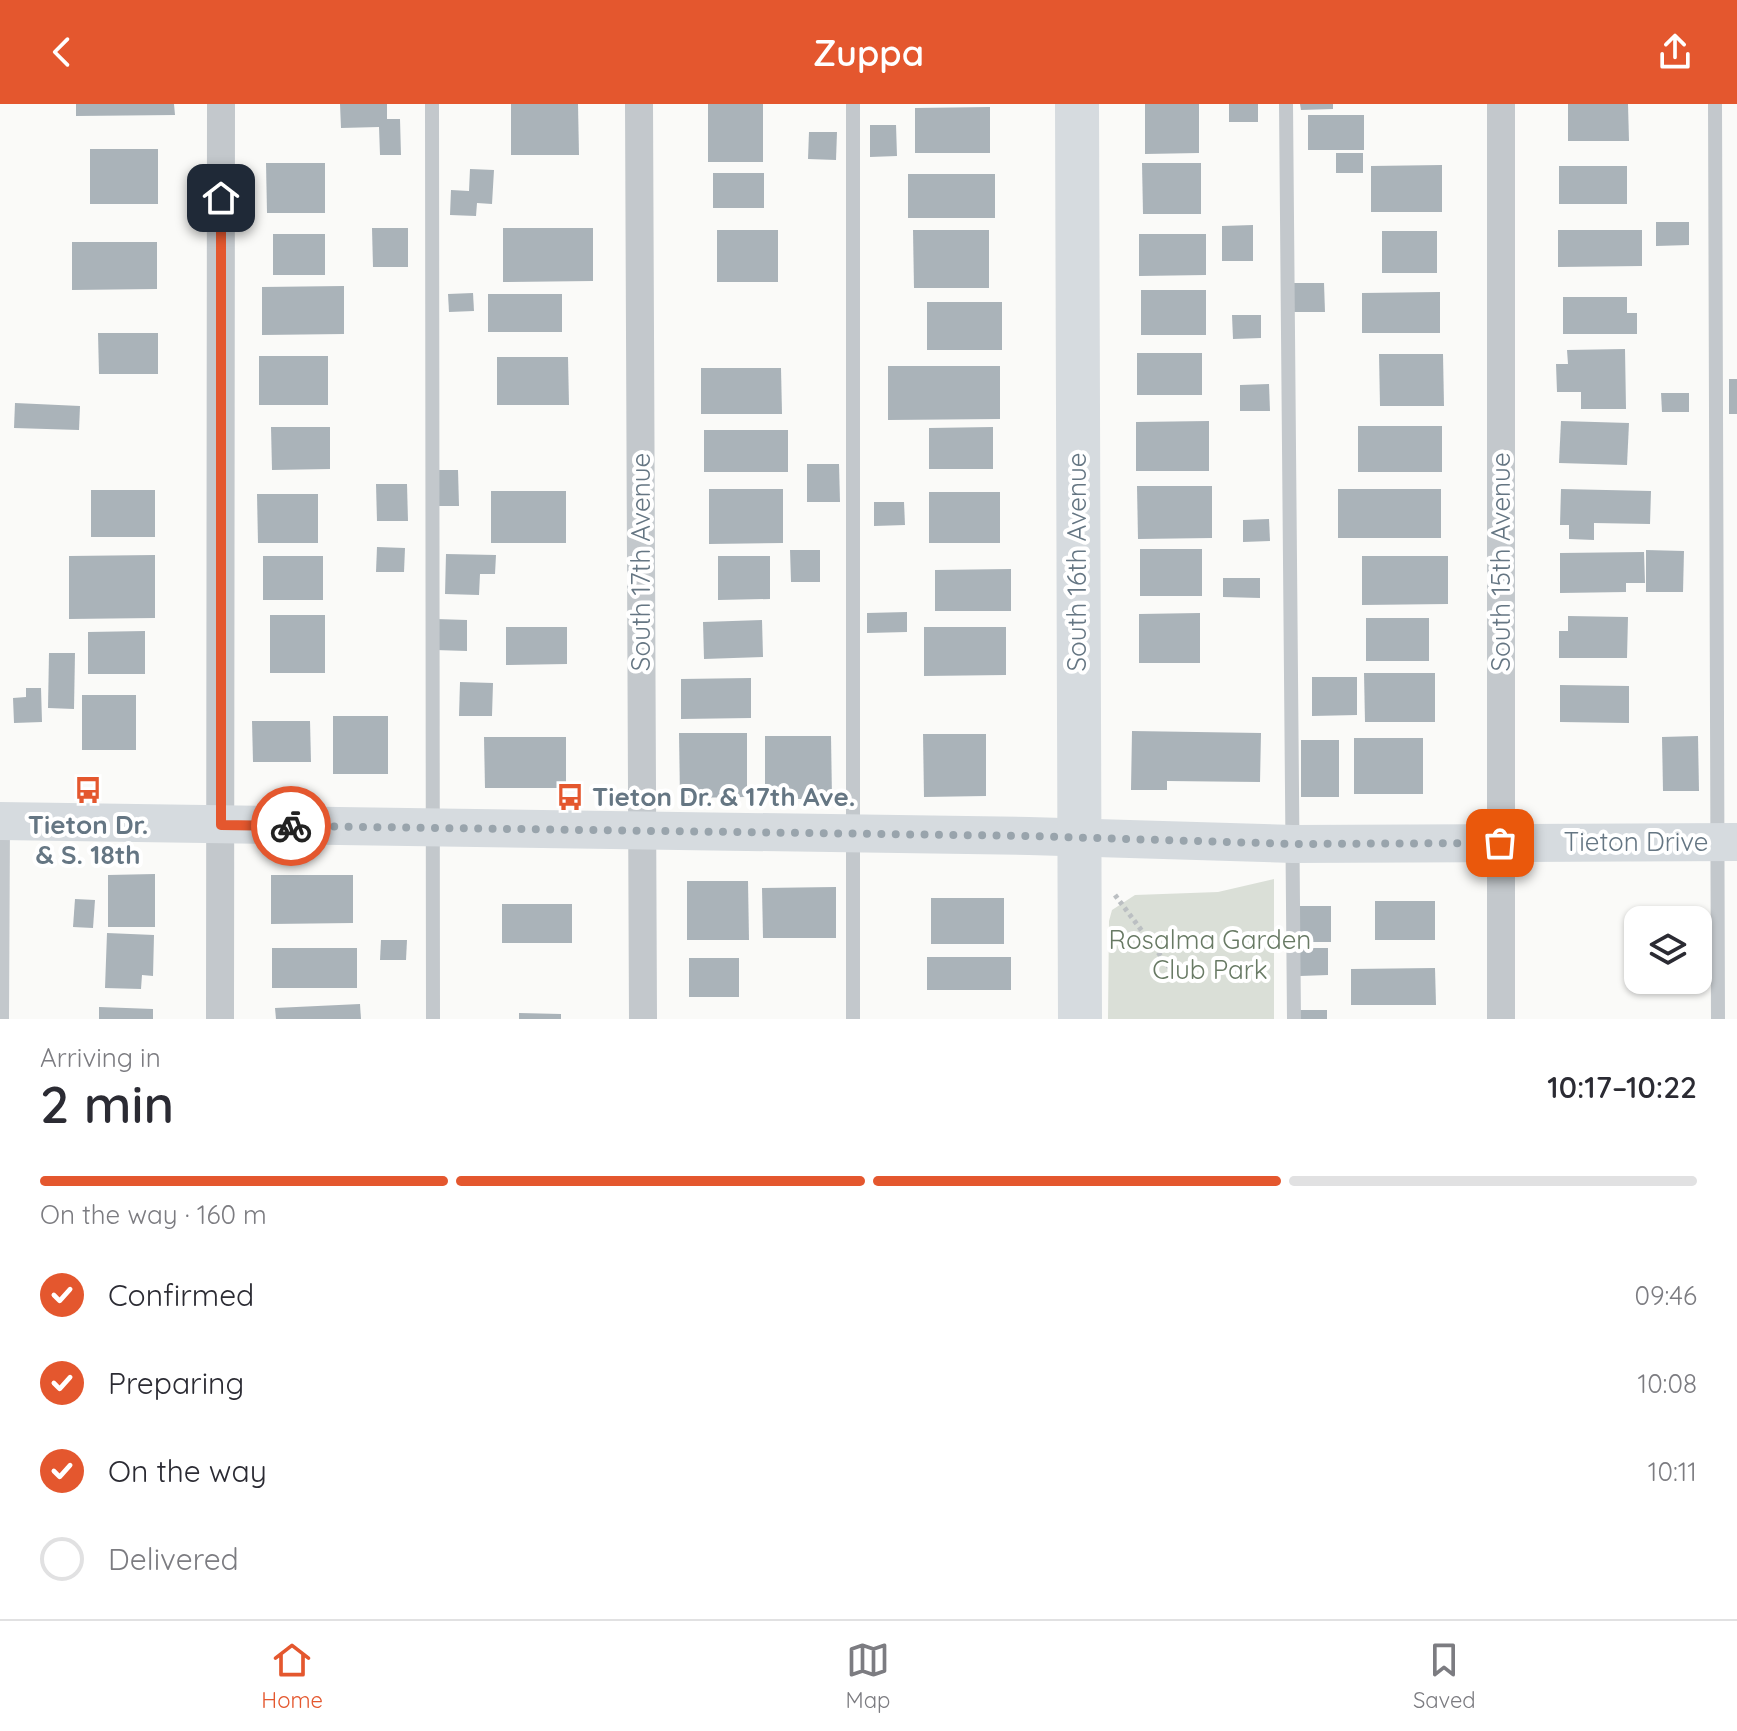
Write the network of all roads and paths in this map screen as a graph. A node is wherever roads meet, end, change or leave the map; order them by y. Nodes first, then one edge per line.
1 (221, 104) edge
2 (432, 104) edge
3 (639, 104) edge
4 (853, 104) edge
5 (1077, 104) edge
6 (1286, 104) edge
7 (1501, 104) edge
8 (1715, 104) edge
9 (1, 821) edge
10 (221, 825) junction
11 (432, 829) junction
12 (641, 832) junction
13 (853, 836) junction
14 (1078, 838) junction
15 (1727, 842) edge
16 (1500, 843) junction
17 (1293, 844) junction
18 (1114, 894) dead end
19 (1175, 975) dead end
20 (2, 1019) edge
21 (220, 1019) edge
22 (433, 1019) edge
23 (643, 1019) edge
24 (853, 1019) edge
25 (1080, 1019) edge
26 (1294, 1019) edge
27 (1501, 1019) edge
28 (1718, 1019) edge

1 - 10 street
2 - 11 lane
3 - 12 street, South 17th Avenue
4 - 13 lane
5 - 14 main road, South 16th Avenue
6 - 17 lane
7 - 16 street, South 15th Avenue
8 - 15 lane
9 - 10 main road, Tieton Drive
9 - 20 lane
10 - 11 main road, Tieton Drive
10 - 21 street
11 - 12 main road, Tieton Drive
11 - 22 lane
12 - 13 main road, Tieton Drive
12 - 23 street, South 17th Avenue
13 - 14 main road, Tieton Drive
13 - 24 lane
14 - 17 main road, Tieton Drive
14 - 25 main road, South 16th Avenue
15 - 16 main road, Tieton Drive
15 - 28 lane
16 - 17 main road, Tieton Drive
16 - 27 street, South 15th Avenue
17 - 26 lane
18 - 19 path

